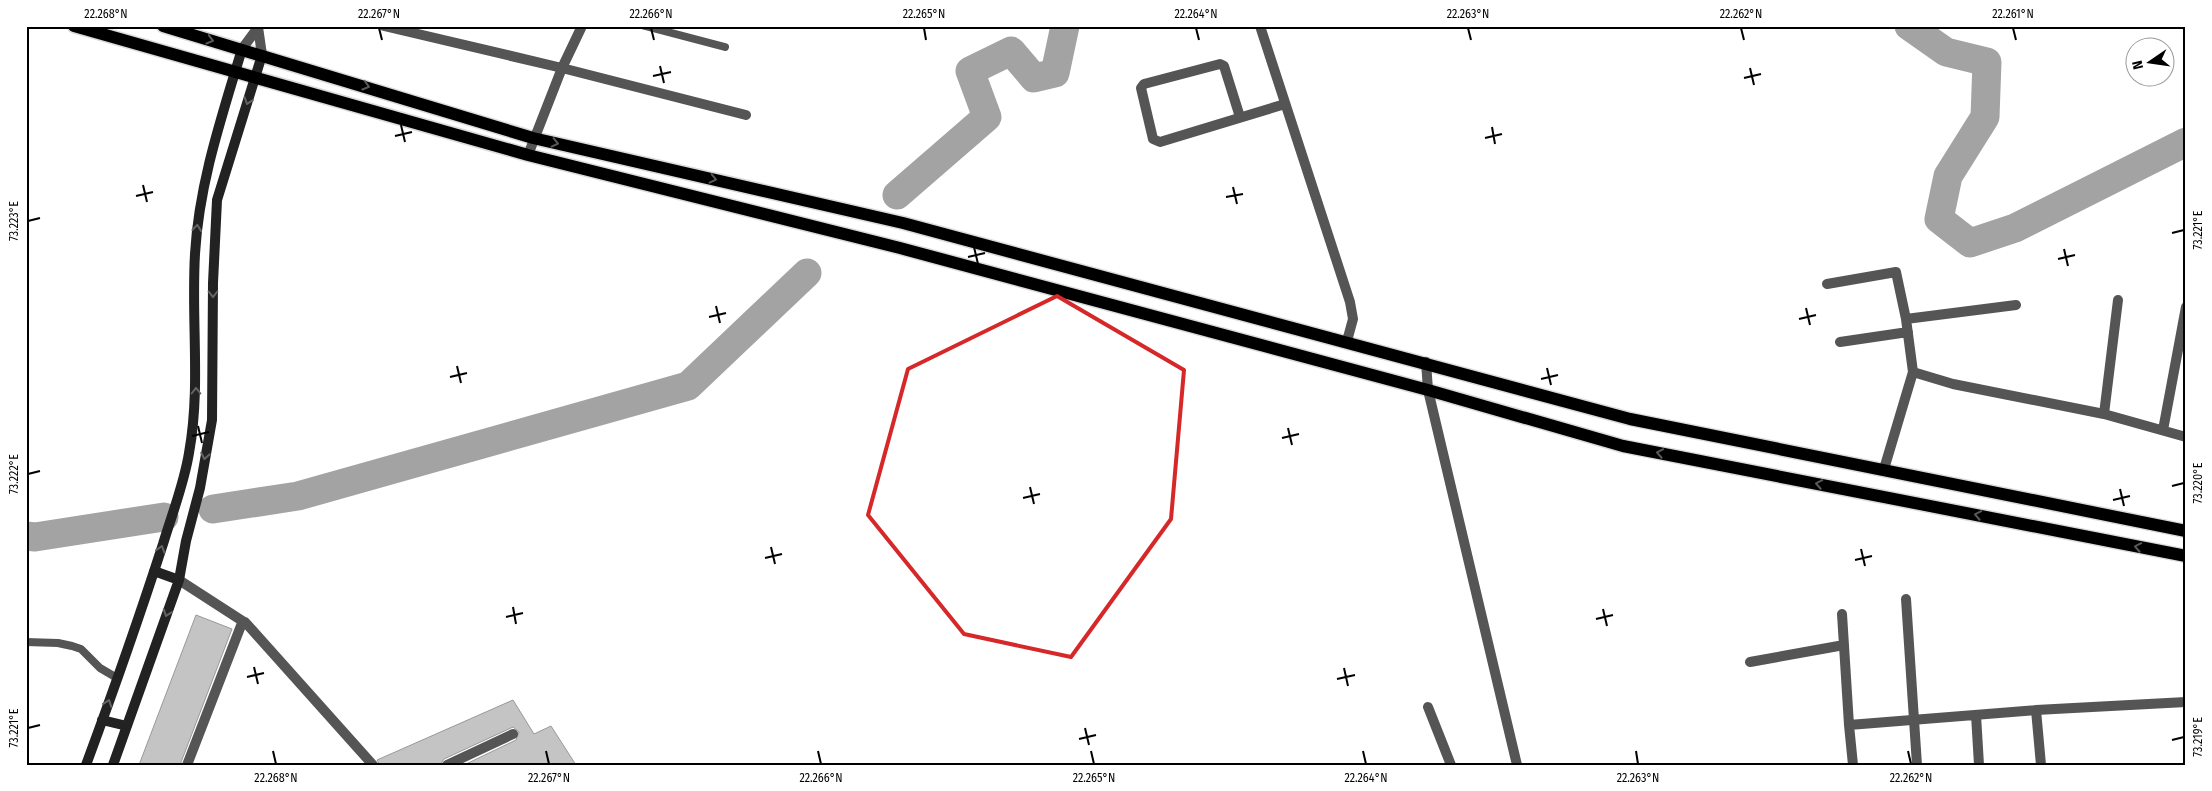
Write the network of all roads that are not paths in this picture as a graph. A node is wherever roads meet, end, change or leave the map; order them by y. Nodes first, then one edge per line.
1 (74, 26) edge
2 (163, 26) edge
3 (384, 26) edge
4 (582, 26) edge
5 (645, 26) edge
6 (1260, 26) edge
7 (259, 27) edge
8 (725, 47) dead end
9 (242, 49) junction
10 (262, 54) junction
11 (562, 68) junction
12 (235, 72) junction
13 (256, 78) junction
14 (1285, 104) junction
15 (746, 115) dead end
16 (1240, 118) junction
17 (533, 138) junction
18 (528, 155) junction
19 (1827, 284) dead end
20 (2118, 300) dead end
21 (2016, 305) dead end
22 (2186, 307) edge
23 (1906, 319) junction
24 (1908, 332) junction
25 (1347, 341) junction
26 (1840, 342) dead end
27 (1426, 362) junction
28 (1913, 372) junction
29 (1428, 390) junction
30 (2104, 414) junction
31 (2163, 430) junction
32 (2186, 437) edge
33 (1884, 469) junction
34 (2186, 531) edge
35 (2186, 556) edge
36 (154, 571) junction
37 (180, 580) junction
38 (1906, 599) dead end
39 (1842, 614) dead end
40 (244, 622) junction
41 (26, 642) edge
42 (1844, 645) junction
43 (1750, 662) dead end
44 (117, 678) junction
45 (2186, 702) edge
46 (1428, 707) dead end
47 (2036, 710) junction
48 (1976, 715) junction
49 (102, 720) junction
50 (1914, 720) junction
51 (1849, 725) junction
52 (127, 726) junction
53 (513, 734) dead end
54 (86, 765) edge
55 (113, 765) edge
56 (187, 765) edge
57 (373, 765) edge
58 (447, 765) edge
59 (1451, 765) edge
60 (1517, 765) edge
61 (1853, 765) edge
62 (1917, 765) edge
63 (1979, 765) edge
64 (2041, 765) edge

1 - 12 main road
2 -> 9 main road
3 - 11 street
4 - 11 street
5 - 8 lane
6 - 14 street
7 - 9 street
7 - 10 street
9 - 10 main road
9 - 12 main road
10 - 13 main road
10 -> 17 main road
11 - 15 street
11 - 17 street
12 - 13 main road
36 -> 12 main road
13 - 18 main road
13 -> 37 main road
14 - 16 street
14 - 25 street
16 - 16 street
17 - 18 street
17 -> 25 main road
18 - 29 main road
19 - 23 street
20 - 30 street
21 - 23 street
22 - 31 street
23 - 24 street
24 - 26 street
24 - 28 street
25 - 27 main road
27 - 29 street
27 - 33 main road
28 - 30 street
28 - 33 street
35 -> 29 main road
29 - 60 street
30 - 31 street
31 - 32 street
33 - 34 main road
36 - 37 main road
36 - 44 main road
37 - 40 street
37 -> 52 main road
38 - 50 street
39 - 42 street
40 - 56 street
40 - 57 street
41 - 44 lane
42 - 43 street
42 - 51 street
49 -> 44 main road
45 - 47 street
46 - 59 street
47 - 48 street
47 - 64 street
48 - 50 street
48 - 63 street
49 - 52 main road
49 - 54 main road
50 - 51 street
50 - 62 street
51 - 61 street
52 - 55 main road
53 - 58 street

